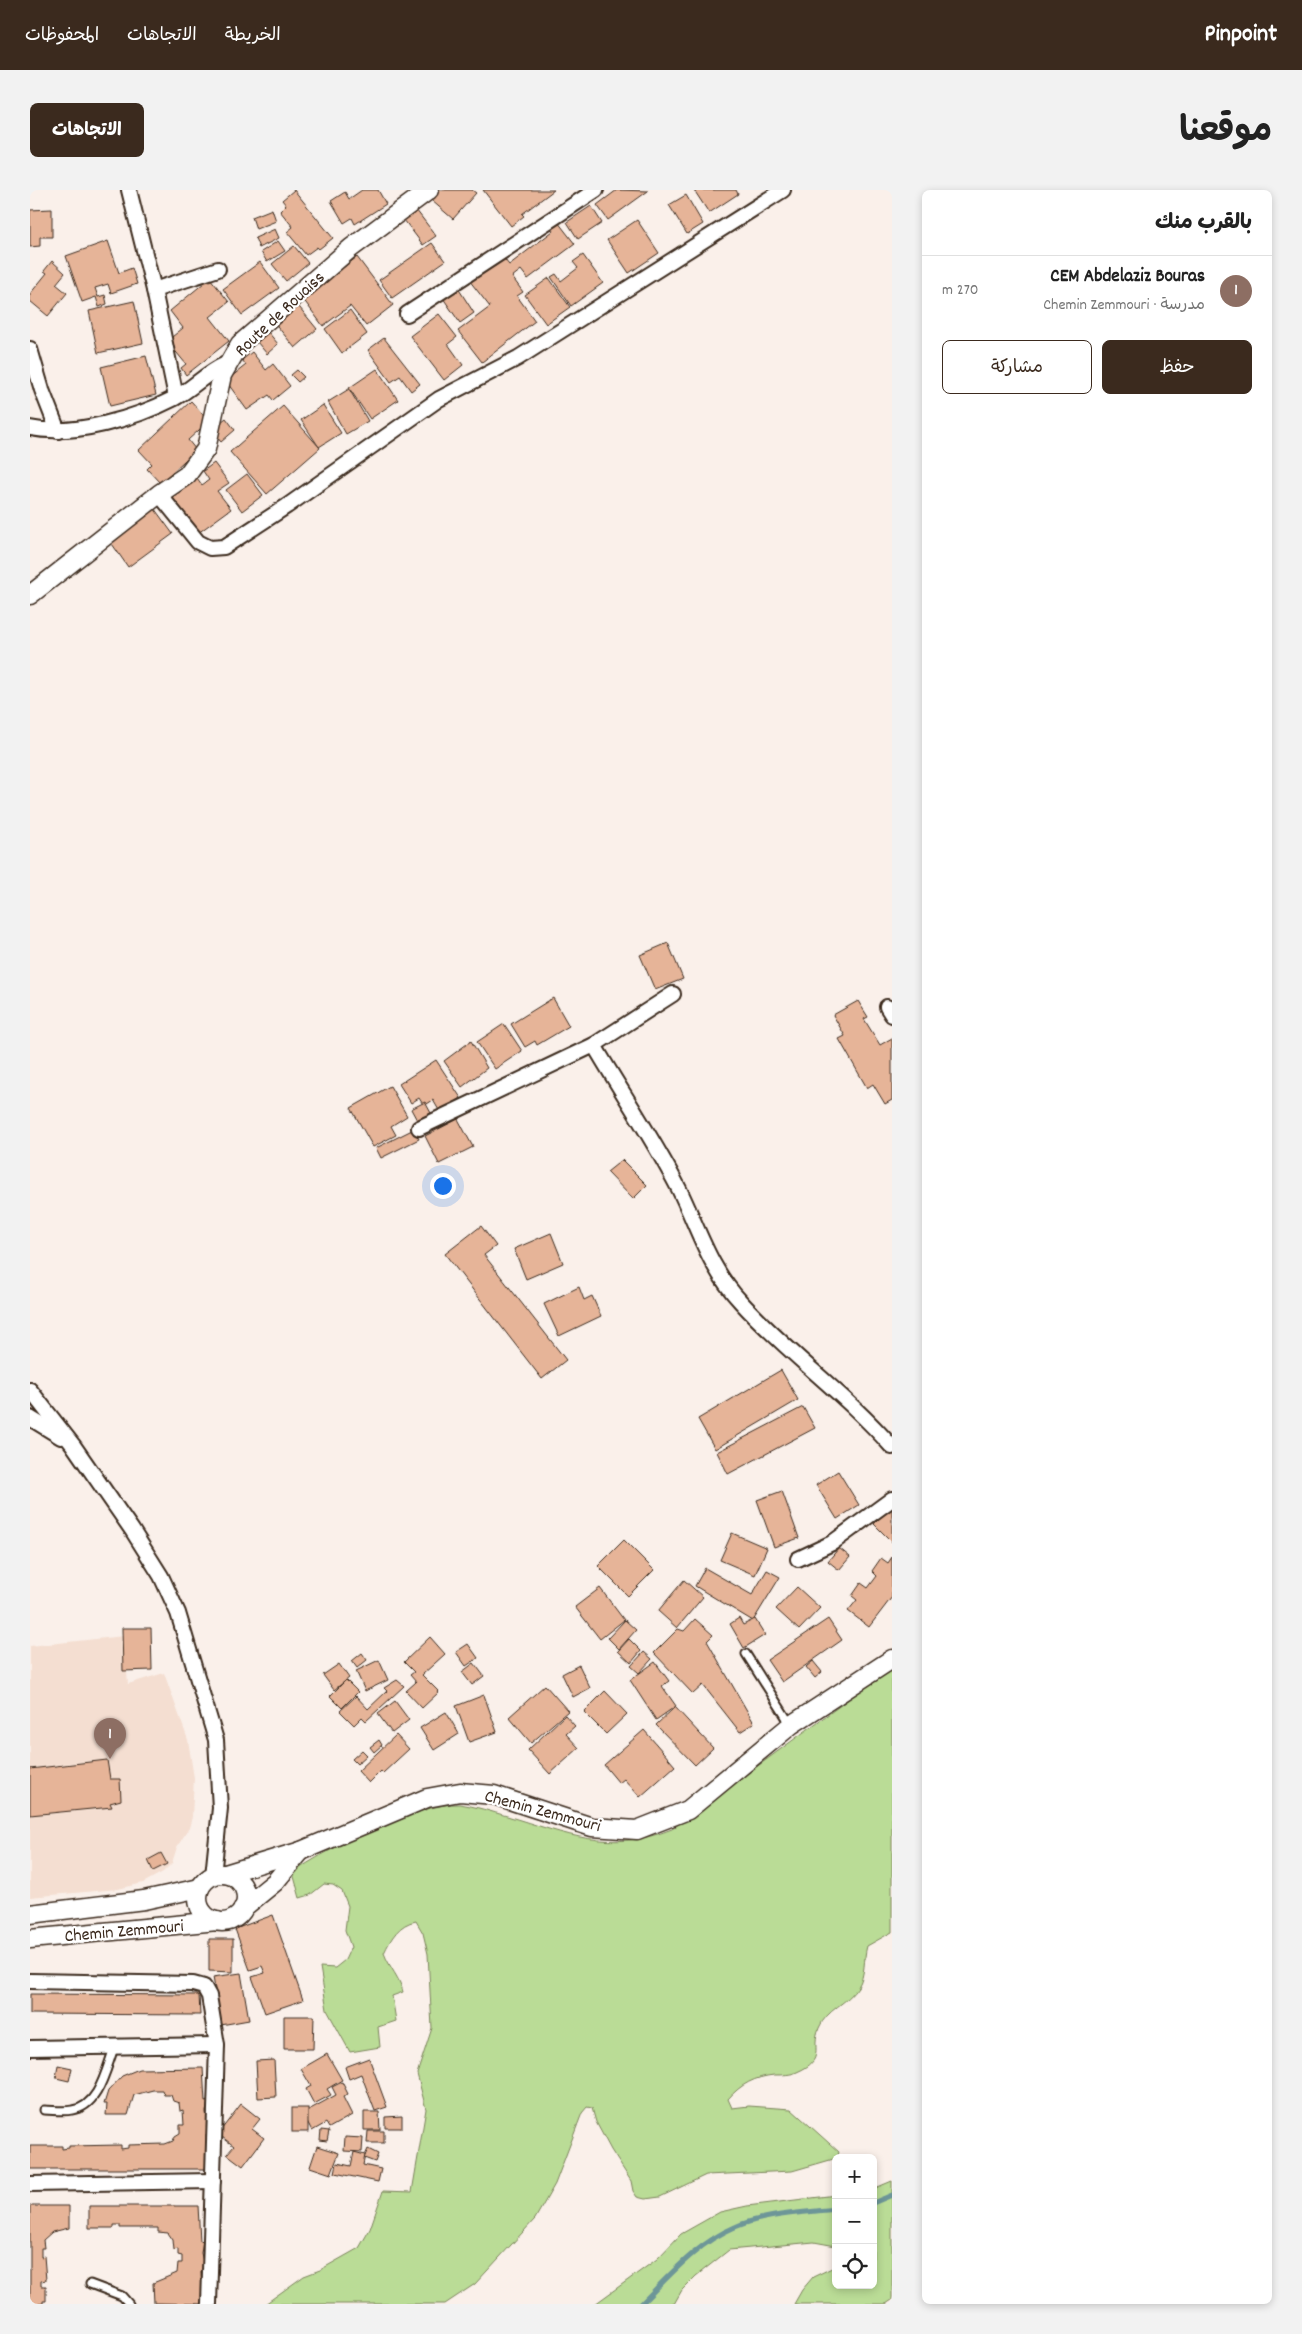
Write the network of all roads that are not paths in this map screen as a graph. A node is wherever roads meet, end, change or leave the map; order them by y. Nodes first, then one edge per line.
1 (129, 190) edge
2 (428, 190) edge
3 (596, 190) edge
4 (783, 190) edge
5 (218, 270) dead end
6 (154, 290) junction
7 (407, 314) dead end
8 (30, 349) edge
9 (226, 364) junction
10 (176, 397) junction
11 (30, 428) edge
12 (58, 431) junction
13 (159, 494) junction
14 (30, 595) edge
15 (673, 994) dead end
16 (594, 1045) junction
17 (420, 1128) dead end
18 (30, 1390) edge
19 (30, 1418) edge
20 (73, 1445) junction
21 (892, 1446) edge
22 (892, 1499) edge
23 (798, 1558) dead end
24 (746, 1654) dead end
25 (892, 1659) edge
26 (791, 1725) junction
27 (301, 1851) junction
28 (213, 1879) junction
29 (243, 1908) junction
30 (30, 1914) edge
31 (217, 1921) junction
32 (30, 1939) edge
33 (30, 1980) edge
34 (217, 2045) junction
35 (30, 2048) edge
36 (114, 2048) junction
37 (44, 2110) dead end
38 (213, 2181) junction
39 (30, 2184) edge
40 (90, 2284) dead end
41 (129, 2304) edge
42 (209, 2304) edge

1 - 6 street
2 - 9 street, Route de Rouaiss
3 - 7 street
4 - 13 street
5 - 6 street
6 - 10 street
8 - 12 street
9 - 10 street
9 - 13 street, Route de Rouaiss
10 - 12 street
11 - 12 street
13 - 14 street, Route de Rouaiss
15 - 16 street
16 - 17 street
16 - 21 street
18 - 20 street
19 - 20 street
20 - 28 street
22 - 23 street
24 - 26 lane
25 - 26 street, Chemin Zemmouri
26 - 27 street, Chemin Zemmouri
27 - 28 street, Chemin Zemmouri
27 - 29 street, Chemin Zemmouri
28 - 29 street
28 - 30 street, Chemin Zemmouri
28 - 31 street
29 - 31 street
31 - 32 street, Chemin Zemmouri
33 - 34 street
34 - 36 street
34 - 38 street
35 - 36 street
36 - 37 lane
38 - 39 street
38 - 42 street
40 - 41 lane

